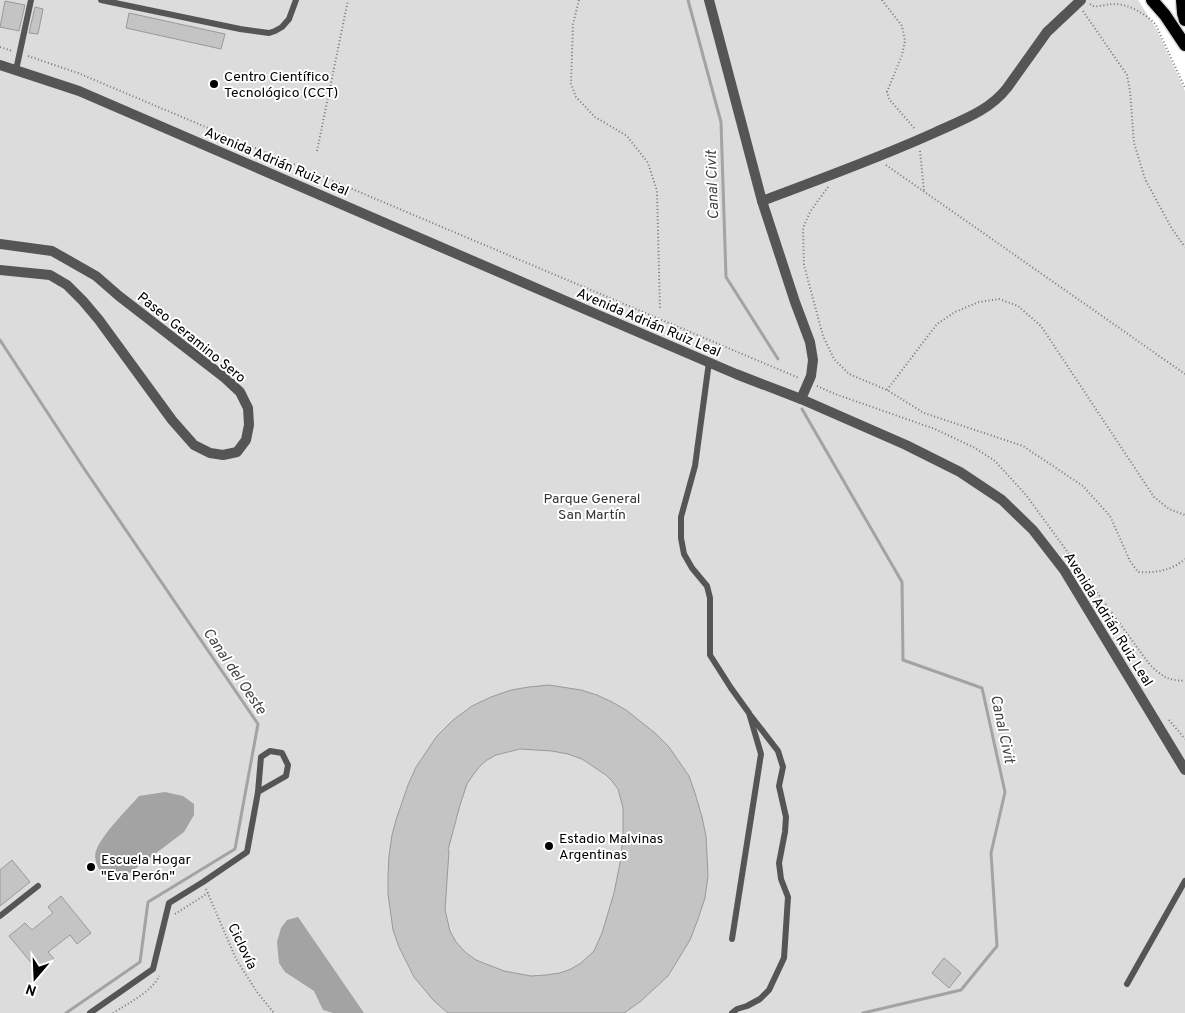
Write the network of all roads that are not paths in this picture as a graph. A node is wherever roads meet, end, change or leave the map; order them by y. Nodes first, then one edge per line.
1 (31, 0) edge
2 (101, 0) edge
3 (296, 0) edge
4 (709, 0) edge
5 (1152, 0) edge
6 (1182, 0) edge
7 (1081, 1) edge
8 (1185, 20) edge
9 (1185, 45) edge
10 (0, 65) edge
11 (16, 70) junction
12 (762, 201) junction
13 (0, 244) edge
14 (0, 270) edge
15 (709, 362) junction
16 (801, 400) junction
17 (749, 713) junction
18 (1172, 748) junction
19 (1185, 752) edge
20 (1185, 770) edge
21 (258, 792) junction
22 (1185, 881) edge
23 (38, 886) dead end
24 (0, 916) edge
25 (732, 939) dead end
26 (1127, 984) dead end
27 (90, 1013) edge
28 (732, 1013) edge

1 - 11 lane
2 - 3 lane
4 - 12 street
5 - 9 main road
6 - 8 main road
7 - 12 street
10 - 11 street, Avenida Adrián Ruiz Leal
11 - 15 street, Avenida Adrián Ruiz Leal
12 - 16 street
13 - 14 street, Paseo Geramino Sero
15 - 16 street, Avenida Adrián Ruiz Leal
15 - 17 lane
16 - 18 street, Avenida Adrián Ruiz Leal
17 - 25 lane
17 - 28 lane
18 - 19 street
18 - 20 street, Avenida Adrián Ruiz Leal
21 - 21 lane
21 - 27 lane
22 - 26 lane
23 - 24 lane

